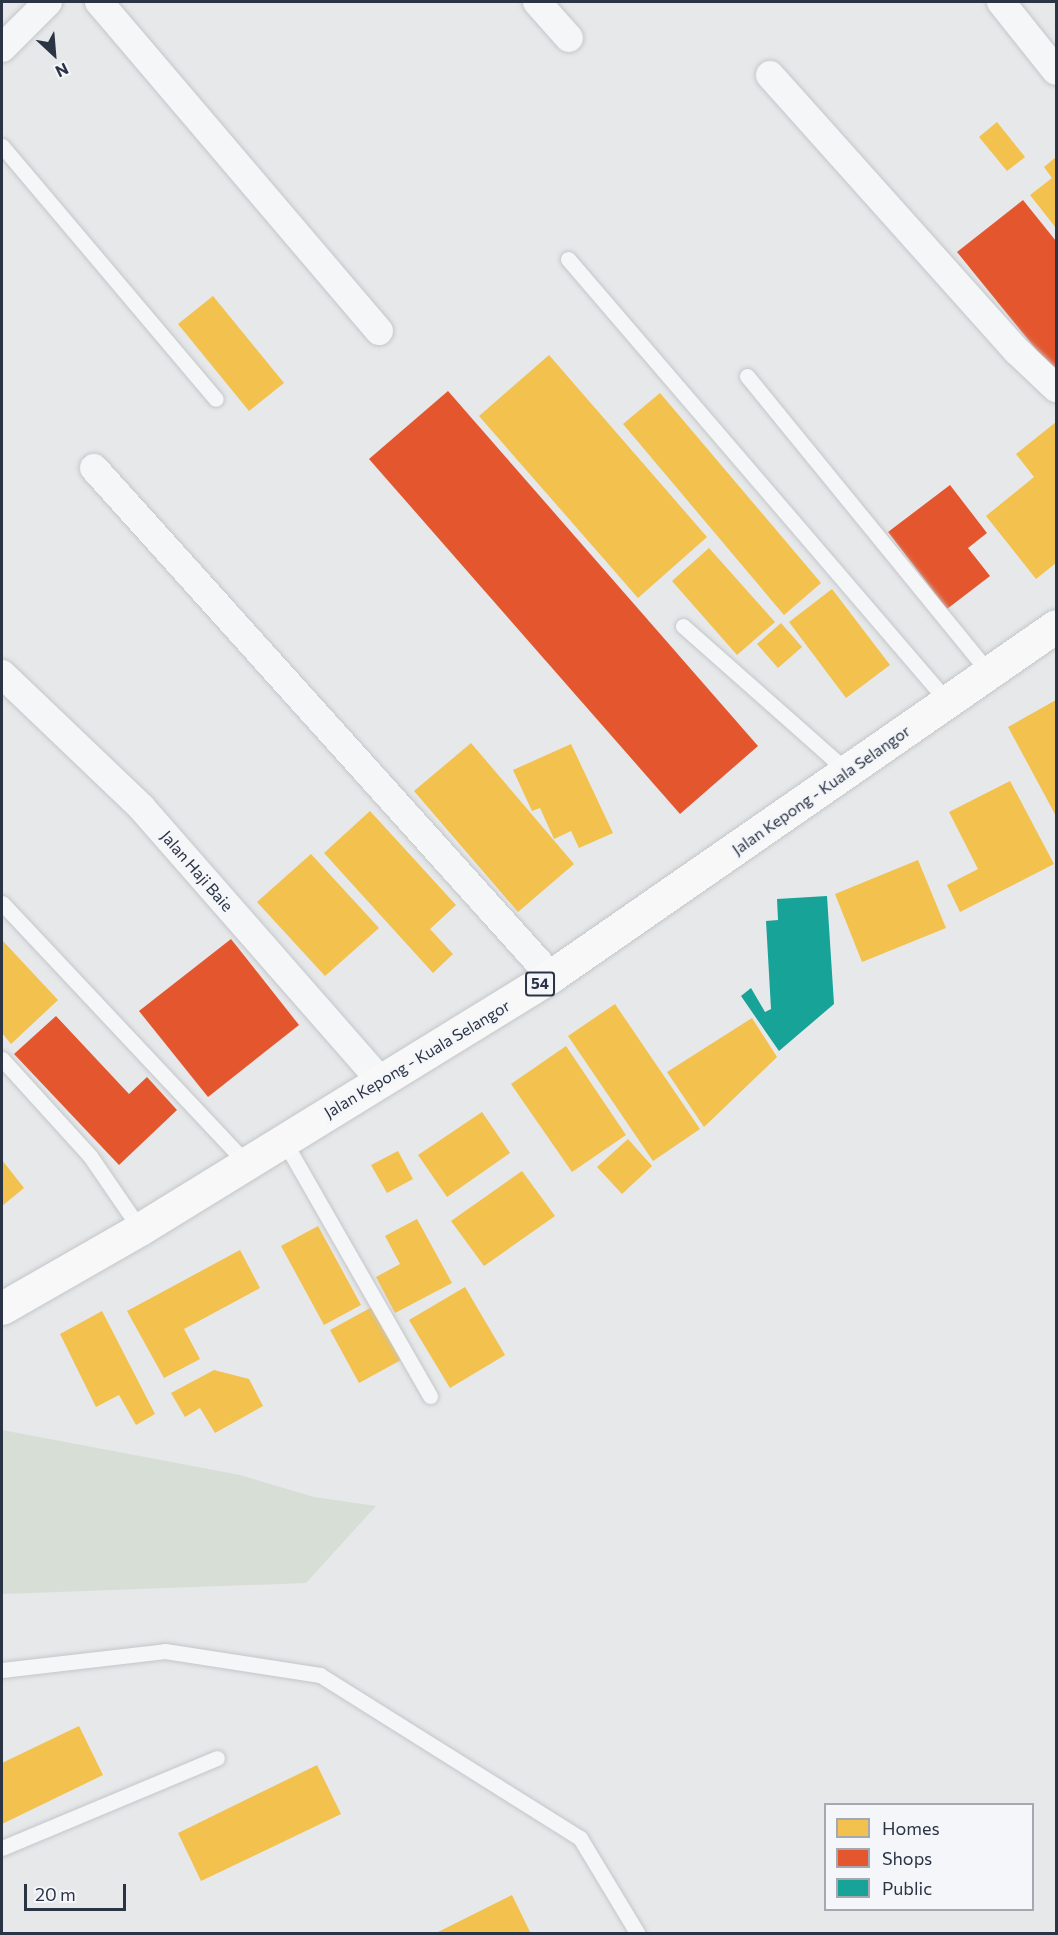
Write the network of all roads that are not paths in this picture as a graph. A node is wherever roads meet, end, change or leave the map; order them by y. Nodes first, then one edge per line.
1 (48, 2) edge
2 (99, 2) edge
3 (537, 2) edge
4 (1001, 2) edge
5 (569, 38) dead end
6 (2, 48) edge
7 (1056, 71) edge
8 (770, 75) dead end
9 (2, 146) edge
10 (568, 259) dead end
11 (379, 331) dead end
12 (747, 376) dead end
13 (1056, 388) edge
14 (216, 399) dead end
15 (94, 468) dead end
16 (682, 626) dead end
17 (1056, 626) edge
18 (989, 673) junction
19 (2, 674) edge
20 (948, 702) junction
21 (848, 772) junction
22 (2, 903) edge
23 (551, 976) junction
24 (2, 1059) edge
25 (381, 1081) junction
26 (284, 1141) junction
27 (246, 1163) junction
28 (140, 1229) junction
29 (3, 1304) edge
30 (430, 1395) dead end
31 (2, 1670) edge
32 (217, 1758) dead end
33 (2, 1848) edge
34 (638, 1934) edge

1 - 6 street
2 - 11 street
3 - 5 street
4 - 7 street
8 - 13 street
9 - 14 lane
10 - 20 lane
12 - 18 lane
15 - 23 street
16 - 21 lane
17 - 18 highway, Jalan Kepong - Kuala Selangor / 54
18 - 20 highway, Jalan Kepong - Kuala Selangor / 54
19 - 25 street, Jalan Haji Baie
20 - 21 highway, Jalan Kepong - Kuala Selangor / 54
21 - 23 highway, Jalan Kepong - Kuala Selangor / 54
22 - 27 lane
23 - 25 highway, Jalan Kepong - Kuala Selangor / 54
24 - 28 lane
25 - 26 highway, Jalan Kepong - Kuala Selangor / 54
26 - 27 highway, Jalan Kepong - Kuala Selangor / 54
26 - 30 lane
27 - 28 highway, Jalan Kepong - Kuala Selangor / 54
28 - 29 highway, Jalan Kepong - Kuala Selangor / 54
31 - 34 lane
32 - 33 lane

